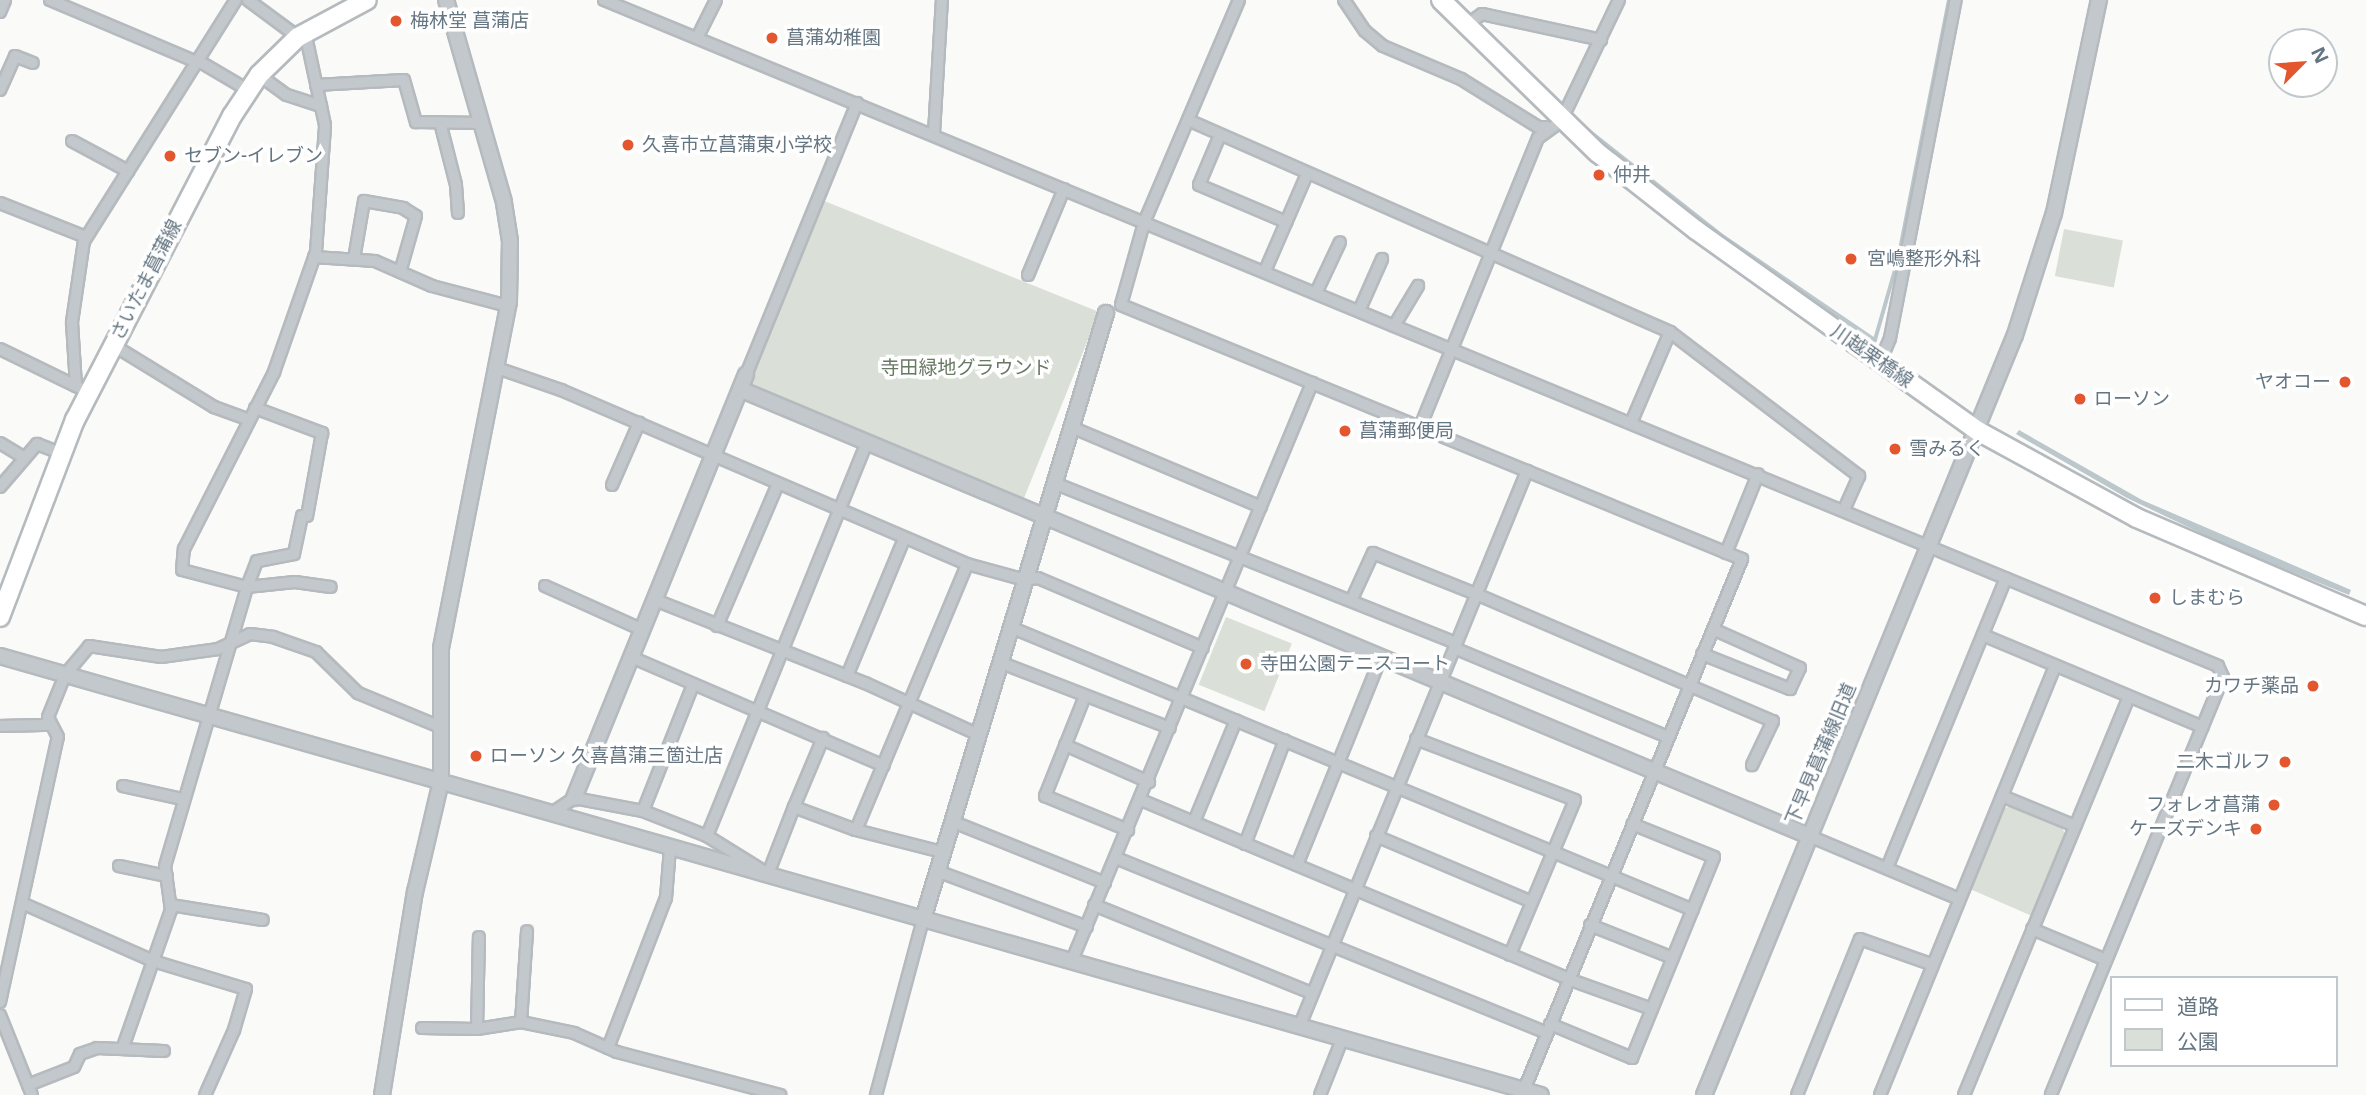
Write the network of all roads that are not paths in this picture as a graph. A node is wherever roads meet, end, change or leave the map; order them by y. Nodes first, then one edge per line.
1 (5, 0) edge
2 (50, 0) edge
3 (236, 0) edge
4 (248, 0) edge
5 (367, 0) edge
6 (446, 0) edge
7 (604, 0) edge
8 (716, 0) edge
9 (942, 0) edge
10 (1239, 0) edge
11 (1344, 0) edge
12 (1441, 0) edge
13 (1485, 0) edge
14 (1619, 0) edge
15 (1956, 0) edge
16 (2099, 0) edge
17 (0, 12) edge
18 (1482, 14) junction
19 (1465, 26) junction
20 (302, 35) junction
21 (697, 38) junction
22 (1601, 40) junction
23 (197, 61) junction
24 (33, 63) dead end
25 (259, 75) junction
26 (316, 85) junction
27 (0, 90) edge
28 (248, 90) junction
29 (858, 103) junction
30 (321, 106) junction
31 (1188, 120) junction
32 (440, 122) junction
33 (483, 123) junction
34 (1554, 124) junction
35 (934, 133) junction
36 (1220, 135) junction
37 (72, 141) dead end
38 (128, 171) junction
39 (1307, 174) junction
40 (1064, 189) junction
41 (0, 203) edge
42 (458, 213) dead end
43 (1286, 222) junction
44 (1144, 223) junction
45 (86, 237) junction
46 (1340, 242) dead end
47 (1492, 256) junction
48 (314, 257) junction
49 (1382, 259) dead end
50 (354, 260) junction
51 (1265, 271) junction
52 (400, 272) junction
53 (1028, 275) dead end
54 (1418, 286) dead end
55 (1316, 293) junction
56 (508, 306) junction
57 (1359, 311) junction
58 (1107, 313) dead end
59 (1394, 326) junction
60 (1670, 332) junction
61 (113, 345) junction
62 (0, 349) edge
63 (1452, 351) junction
64 (1880, 362) junction
65 (497, 368) junction
66 (746, 374) joint
67 (1312, 383) junction
68 (82, 389) junction
69 (742, 390) junction
70 (255, 408) junction
71 (249, 420) junction
72 (639, 423) junction
73 (1631, 423) junction
74 (1420, 427) junction
75 (1071, 428) junction
76 (1978, 431) junction
77 (0, 443) edge
78 (866, 444) junction
79 (61, 453) junction
80 (714, 454) junction
81 (25, 458) junction
82 (1527, 471) junction
83 (1758, 474) junction
84 (1054, 483) junction
85 (778, 484) junction
86 (612, 485) dead end
87 (0, 487) edge
88 (1261, 507) junction
89 (1844, 509) junction
90 (839, 511) junction
91 (1044, 517) junction
92 (904, 539) junction
93 (1930, 545) junction
94 (1726, 552) junction
95 (1241, 556) junction
96 (967, 565) junction
97 (2006, 578) junction
98 (1025, 580) junction
99 (545, 586) dead end
100 (247, 587) junction
101 (331, 587) dead end
102 (1226, 593) junction
103 (1476, 594) junction
104 (654, 600) junction
105 (1351, 601) junction
106 (2365, 613) edge
107 (0, 617) edge
108 (717, 626) junction
109 (1010, 627) junction
110 (1713, 629) junction
111 (643, 630) junction
112 (1983, 635) junction
113 (232, 645) junction
114 (1455, 646) junction
115 (1203, 648) junction
116 (782, 652) junction
117 (1702, 654) junction
118 (0, 656) edge
119 (631, 657) junction
120 (1381, 657) junction
121 (999, 662) junction
122 (2055, 666) junction
123 (65, 675) junction
124 (847, 676) junction
125 (1440, 682) junction
126 (1690, 683) junction
127 (693, 685) junction
128 (1085, 696) junction
129 (2129, 697) junction
130 (1183, 698) junction
131 (910, 703) junction
132 (756, 713) junction
133 (211, 716) junction
134 (1236, 720) junction
135 (49, 725) junction
136 (0, 726) edge
137 (440, 727) junction
138 (2203, 727) junction
139 (1170, 728) junction
140 (977, 734) junction
141 (1668, 737) junction
142 (823, 738) junction
143 (1416, 739) junction
144 (1285, 740) junction
145 (1065, 745) junction
146 (1339, 763) junction
147 (1752, 765) dead end
148 (884, 766) junction
149 (1654, 770) junction
150 (441, 781) junction
151 (1149, 782) junction
152 (123, 786) dead end
153 (1397, 787) junction
154 (2002, 796) junction
155 (574, 798) junction
156 (182, 799) junction
157 (1141, 800) junction
158 (794, 807) junction
159 (643, 811) junction
160 (552, 813) junction
161 (951, 821) junction
162 (1194, 822) junction
163 (1632, 824) junction
164 (2076, 826) junction
165 (856, 830) junction
166 (1128, 830) junction
167 (1807, 835) junction
168 (706, 836) junction
169 (1376, 836) junction
170 (1245, 844) junction
171 (670, 848) junction
172 (1555, 849) junction
173 (942, 852) junction
174 (1116, 858) junction
175 (1297, 865) junction
176 (119, 866) dead end
177 (1886, 869) junction
178 (937, 871) junction
179 (768, 874) junction
180 (1611, 874) junction
181 (167, 876) junction
182 (1105, 883) junction
183 (1355, 889) junction
184 (1959, 900) junction
185 (1532, 902) junction
186 (24, 904) junction
187 (171, 905) junction
188 (1094, 905) junction
189 (1693, 909) junction
190 (924, 916) junction
191 (263, 920) dead end
192 (1590, 925) junction
193 (1087, 927) junction
194 (2032, 929) junction
195 (527, 931) dead end
196 (479, 937) dead end
197 (1331, 948) junction
198 (1510, 955) junction
199 (1073, 958) junction
200 (1673, 958) junction
201 (2106, 960) junction
202 (153, 961) junction
203 (1931, 964) junction
204 (1568, 979) junction
205 (1312, 993) junction
206 (0, 1002) edge
207 (1652, 1009) junction
208 (0, 1014) edge
209 (521, 1022) junction
210 (1300, 1025) junction
211 (422, 1028) dead end
212 (1548, 1028) junction
213 (477, 1029) junction
214 (1343, 1037) junction
215 (122, 1047) junction
216 (608, 1048) junction
217 (164, 1051) dead end
218 (30, 1090) edge
219 (1524, 1090) junction
220 (205, 1095) edge
221 (382, 1095) edge
222 (780, 1095) edge
223 (876, 1095) edge
224 (1320, 1095) edge
225 (1541, 1095) edge
226 (1704, 1095) edge
227 (1797, 1095) edge
228 (1880, 1095) edge
229 (1964, 1095) edge
230 (2051, 1095) edge

1 - 17 street
2 - 23 street
3 - 23 street
4 - 20 street
5 - 20 main road, さいたま菖蒲線
6 - 33 street
7 - 21 street
8 - 21 street
9 - 35 street
10 - 31 street
11 - 34 street
12 - 19 main road, 川越栗橋線
13 - 18 street
14 - 22 street
15 - 64 street
16 - 76 street, 下早見菖蒲線旧道
18 - 19 street
18 - 22 street
19 - 34 main road, 川越栗橋線
20 - 25 main road, さいたま菖蒲線
20 - 26 street
21 - 29 street
22 - 34 street
23 - 28 street
23 - 38 street
24 - 27 street
25 - 28 main road, さいたま菖蒲線
25 - 30 street
26 - 30 street
26 - 32 street
28 - 61 main road, さいたま菖蒲線
29 - 35 street
29 - 66 street
30 - 48 street
31 - 36 street
31 - 44 street
32 - 33 street
32 - 42 street
33 - 56 street
34 - 47 street
34 - 64 main road, 川越栗橋線
35 - 40 street
36 - 39 street
36 - 43 street
37 - 38 street
38 - 45 street
39 - 43 street
39 - 47 street
40 - 44 street
40 - 53 street
41 - 45 street
43 - 51 street
44 - 51 street
44 - 67 street
45 - 68 street
46 - 55 street
47 - 60 street
47 - 63 street
48 - 50 street
48 - 70 street
49 - 57 street
50 - 52 street
50 - 52 street
51 - 55 street
52 - 56 street
54 - 59 street
55 - 57 street
56 - 65 street
57 - 59 street
58 - 75 street
59 - 63 street
60 - 73 street
60 - 89 street
61 - 68 main road, さいたま菖蒲線
61 - 71 street
62 - 68 street
63 - 73 street
63 - 74 street
64 - 76 main road, 川越栗橋線
65 - 72 street
65 - 137 street
66 - 69 street
67 - 74 street
67 - 88 street
68 - 79 main road, さいたま菖蒲線
69 - 78 street
69 - 80 street
70 - 71 street
70 - 100 street
71 - 100 street
72 - 80 street
72 - 86 street
73 - 83 street
74 - 82 street
75 - 84 street
75 - 88 street
76 - 93 street, 下早見菖蒲線旧道
76 - 106 main road, 川越栗橋線
77 - 81 street
78 - 90 street
78 - 91 street
79 - 81 street
79 - 107 main road, さいたま菖蒲線
80 - 85 street
80 - 104 street
81 - 87 street
82 - 94 street
82 - 103 street
83 - 89 street
83 - 94 street
84 - 91 street
84 - 95 street
85 - 90 street
85 - 108 street
88 - 95 street
89 - 93 street
90 - 92 street
90 - 116 street
91 - 98 street
91 - 102 street
92 - 96 street
92 - 124 street
93 - 97 street
93 - 167 street, 下早見菖蒲線旧道
94 - 110 street
95 - 102 street
95 - 105 street
96 - 98 street
96 - 131 street
97 - 112 street
97 - 138 street
98 - 109 street
98 - 115 street
99 - 111 street
100 - 101 street
100 - 113 street
102 - 115 street
102 - 120 street
103 - 105 street
103 - 114 street
103 - 126 street
104 - 108 street
104 - 111 street
105 - 114 street
108 - 116 street
109 - 121 street
109 - 130 street
110 - 117 street
110 - 117 street
111 - 119 street
112 - 122 street
112 - 177 street
113 - 123 street
113 - 133 street
113 - 137 street
114 - 125 street
114 - 141 street
115 - 130 street
116 - 124 street
116 - 132 street
117 - 126 street
118 - 123 street
119 - 127 street
119 - 155 street
120 - 125 street
120 - 146 street
121 - 128 street
121 - 140 street
122 - 129 street
122 - 154 street
123 - 133 street
123 - 135 street
124 - 131 street
125 - 143 street
125 - 149 street
126 - 141 street
126 - 147 street
127 - 132 street
127 - 159 street
128 - 139 street
128 - 145 street
129 - 138 street
129 - 164 street
130 - 134 street
130 - 139 street
131 - 140 street
131 - 148 street
132 - 142 street
132 - 168 street
133 - 150 street
133 - 156 street
134 - 144 street
134 - 162 street
135 - 136 street
135 - 186 street
137 - 150 street
138 - 201 street
139 - 151 street
140 - 161 street
141 - 149 street
142 - 148 street
142 - 158 street
143 - 153 street
143 - 172 street
144 - 146 street
144 - 170 street
145 - 151 street
145 - 166 street
146 - 153 street
146 - 175 street
148 - 165 street
149 - 163 street
149 - 167 street
150 - 160 street
150 - 221 street
151 - 157 street
152 - 156 street
153 - 169 street
153 - 172 street
154 - 164 street
154 - 184 street
155 - 159 street
155 - 160 street
156 - 181 street
157 - 162 street
157 - 166 street
158 - 165 street
158 - 179 street
159 - 168 street
160 - 171 street
161 - 173 street
161 - 182 street
162 - 170 street
163 - 180 street
163 - 189 street
164 - 194 street
165 - 173 street
166 - 174 street
167 - 177 street
167 - 226 street, 下早見菖蒲線旧道
168 - 179 street
169 - 183 street
169 - 185 street
170 - 175 street
171 - 179 street
171 - 216 street
172 - 180 street
172 - 185 street
173 - 178 street
174 - 182 street
174 - 197 street
175 - 183 street
176 - 181 street
177 - 184 street
178 - 190 street
178 - 193 street
179 - 190 street
180 - 189 street
180 - 192 street
181 - 187 street
182 - 188 street
183 - 197 street
183 - 198 street
184 - 203 street
185 - 198 street
186 - 202 street
186 - 206 street
187 - 191 street
187 - 202 street
188 - 193 street
188 - 205 street
189 - 200 street
190 - 199 street
190 - 223 street
192 - 200 street
192 - 204 street
193 - 199 street
194 - 201 street
194 - 229 street
195 - 209 street
196 - 213 street
197 - 205 street
197 - 212 street
198 - 204 street
199 - 210 street
200 - 207 street
201 - 230 street
202 - 215 street
202 - 220 street
203 - 227 street
203 - 228 street
204 - 207 street
204 - 212 street
205 - 210 street
207 - 212 street
208 - 218 street
209 - 213 street
209 - 216 street
210 - 214 street
211 - 213 street
212 - 219 street
214 - 219 street
214 - 224 street
215 - 217 street
215 - 218 street
216 - 222 street
219 - 225 street

